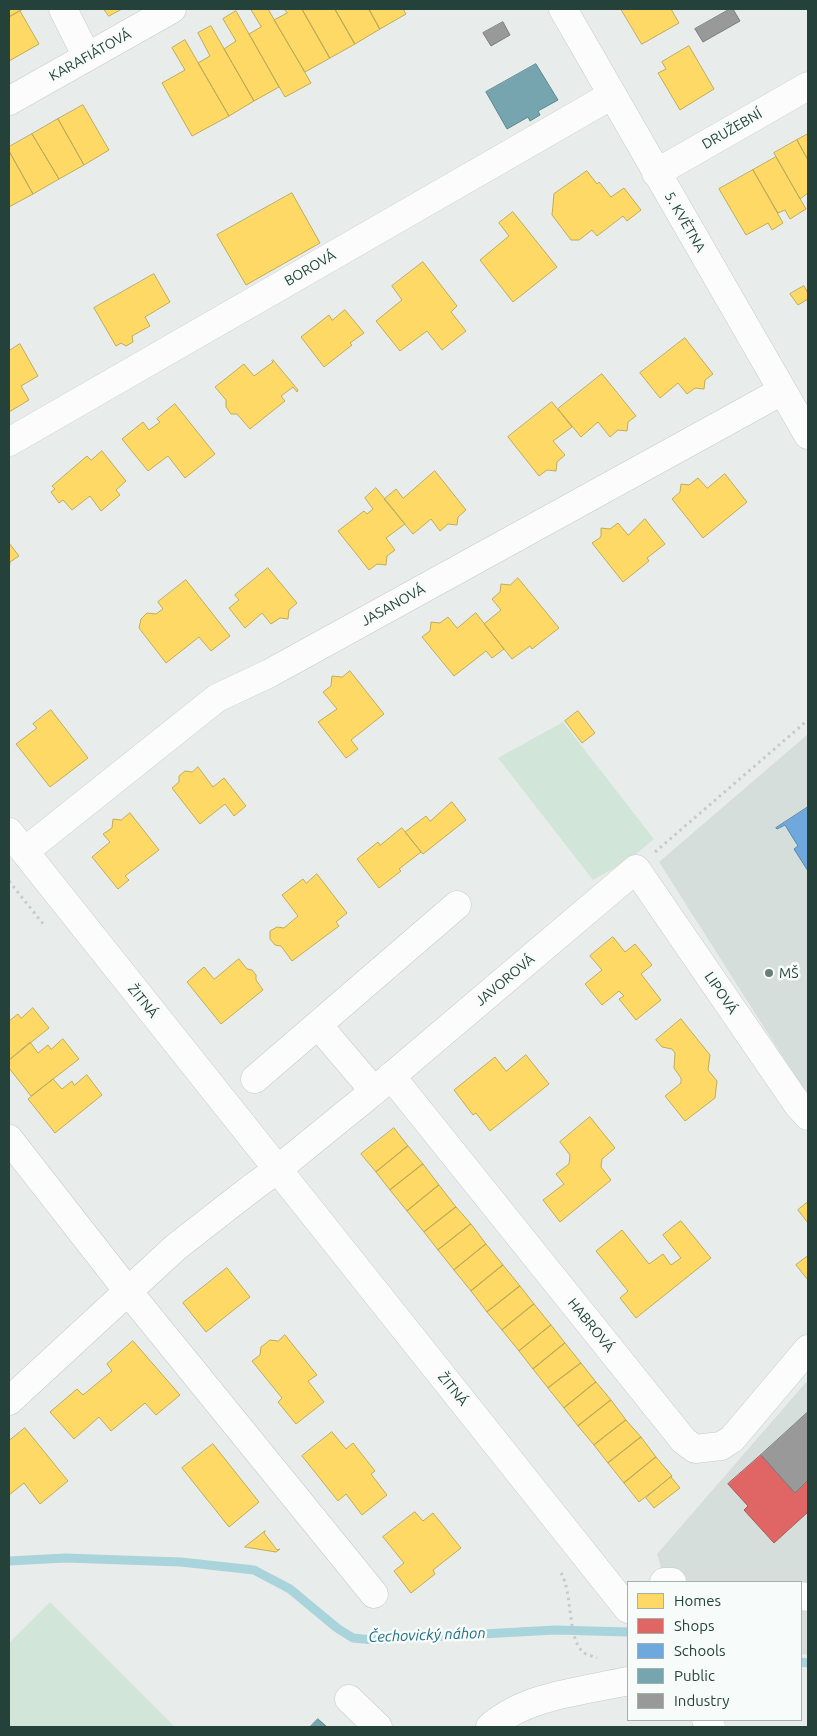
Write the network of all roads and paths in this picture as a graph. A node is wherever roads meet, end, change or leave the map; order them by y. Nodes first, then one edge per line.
1 (63, 9) edge
2 (172, 9) edge
3 (563, 9) edge
4 (87, 57) junction
5 (808, 86) edge
6 (612, 95) junction
7 (9, 101) edge
8 (656, 173) junction
9 (782, 391) junction
10 (808, 435) edge
11 (9, 442) edge
12 (808, 720) edge
13 (17, 842) edge
14 (636, 869) junction
15 (457, 905) dead end
16 (318, 1025) junction
17 (255, 1079) dead end
18 (382, 1084) junction
19 (808, 1116) edge
20 (9, 1139) edge
21 (278, 1169) junction
22 (127, 1290) junction
23 (808, 1349) edge
24 (9, 1401) edge
25 (556, 1567) dead end
26 (374, 1594) dead end
27 (627, 1607) edge
28 (579, 1647) dead end
29 (627, 1681) edge
30 (349, 1699) dead end
31 (378, 1727) edge
32 (490, 1727) edge

1 - 4 street
2 - 4 street, KARAFIÁTOVÁ
3 - 6 street, 5. KVĚTNA
4 - 7 street, KARAFIÁTOVÁ
5 - 8 street, DRUŽEBNÍ
6 - 8 street, 5. KVĚTNA
6 - 11 street, BOROVÁ
8 - 9 street, 5. KVĚTNA
9 - 10 street, 5. KVĚTNA
9 - 13 street, JASANOVÁ
12 - 14 path
13 - 21 street, ŽITNÁ
14 - 18 street, JAVOROVÁ
14 - 19 street, LIPOVÁ
15 - 16 street
16 - 17 street
16 - 18 street
18 - 21 street, JAVOROVÁ
18 - 23 street, HABROVÁ
20 - 22 street
21 - 22 street
21 - 27 street, ŽITNÁ
22 - 24 street
22 - 26 street
25 - 28 path
29 - 32 street
30 - 31 street

